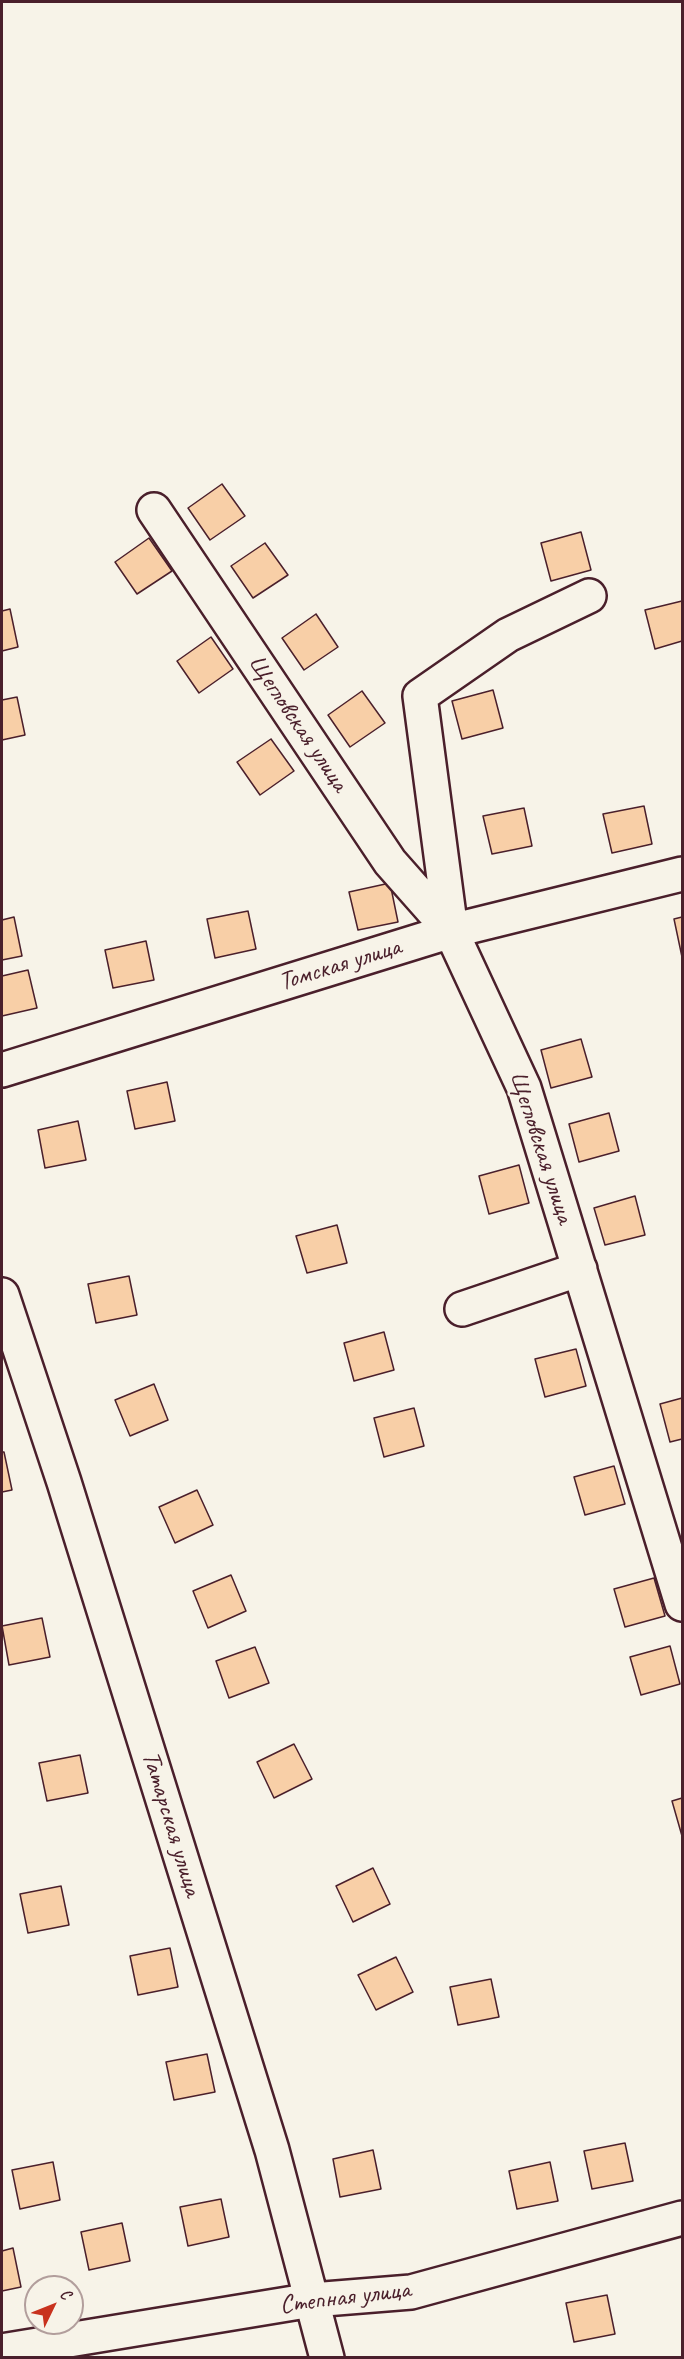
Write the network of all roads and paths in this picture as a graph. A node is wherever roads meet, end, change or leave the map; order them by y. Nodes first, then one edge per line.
1 (154, 510) dead end
2 (589, 596) dead end
3 (682, 874) edge
4 (451, 931) junction
5 (2, 1070) edge
6 (580, 1269) junction
7 (2, 1295) edge
8 (462, 1309) dead end
9 (682, 1604) edge
10 (682, 2218) edge
11 (312, 2300) junction
12 (53, 2350) edge
13 (2, 2351) edge
14 (327, 2358) edge

1 - 4 street, Щегловская улица
2 - 4 street, Щегловская улица
3 - 4 street, Томская улица
4 - 5 street, Томская улица
4 - 6 street, Щегловская улица
6 - 8 street
6 - 9 street, Щегловская улица
7 - 11 street, Татарская улица
10 - 11 street, Степная улица
11 - 12 street, Степная улица
11 - 14 street, Татарская улица
12 - 13 street, Степная улица

